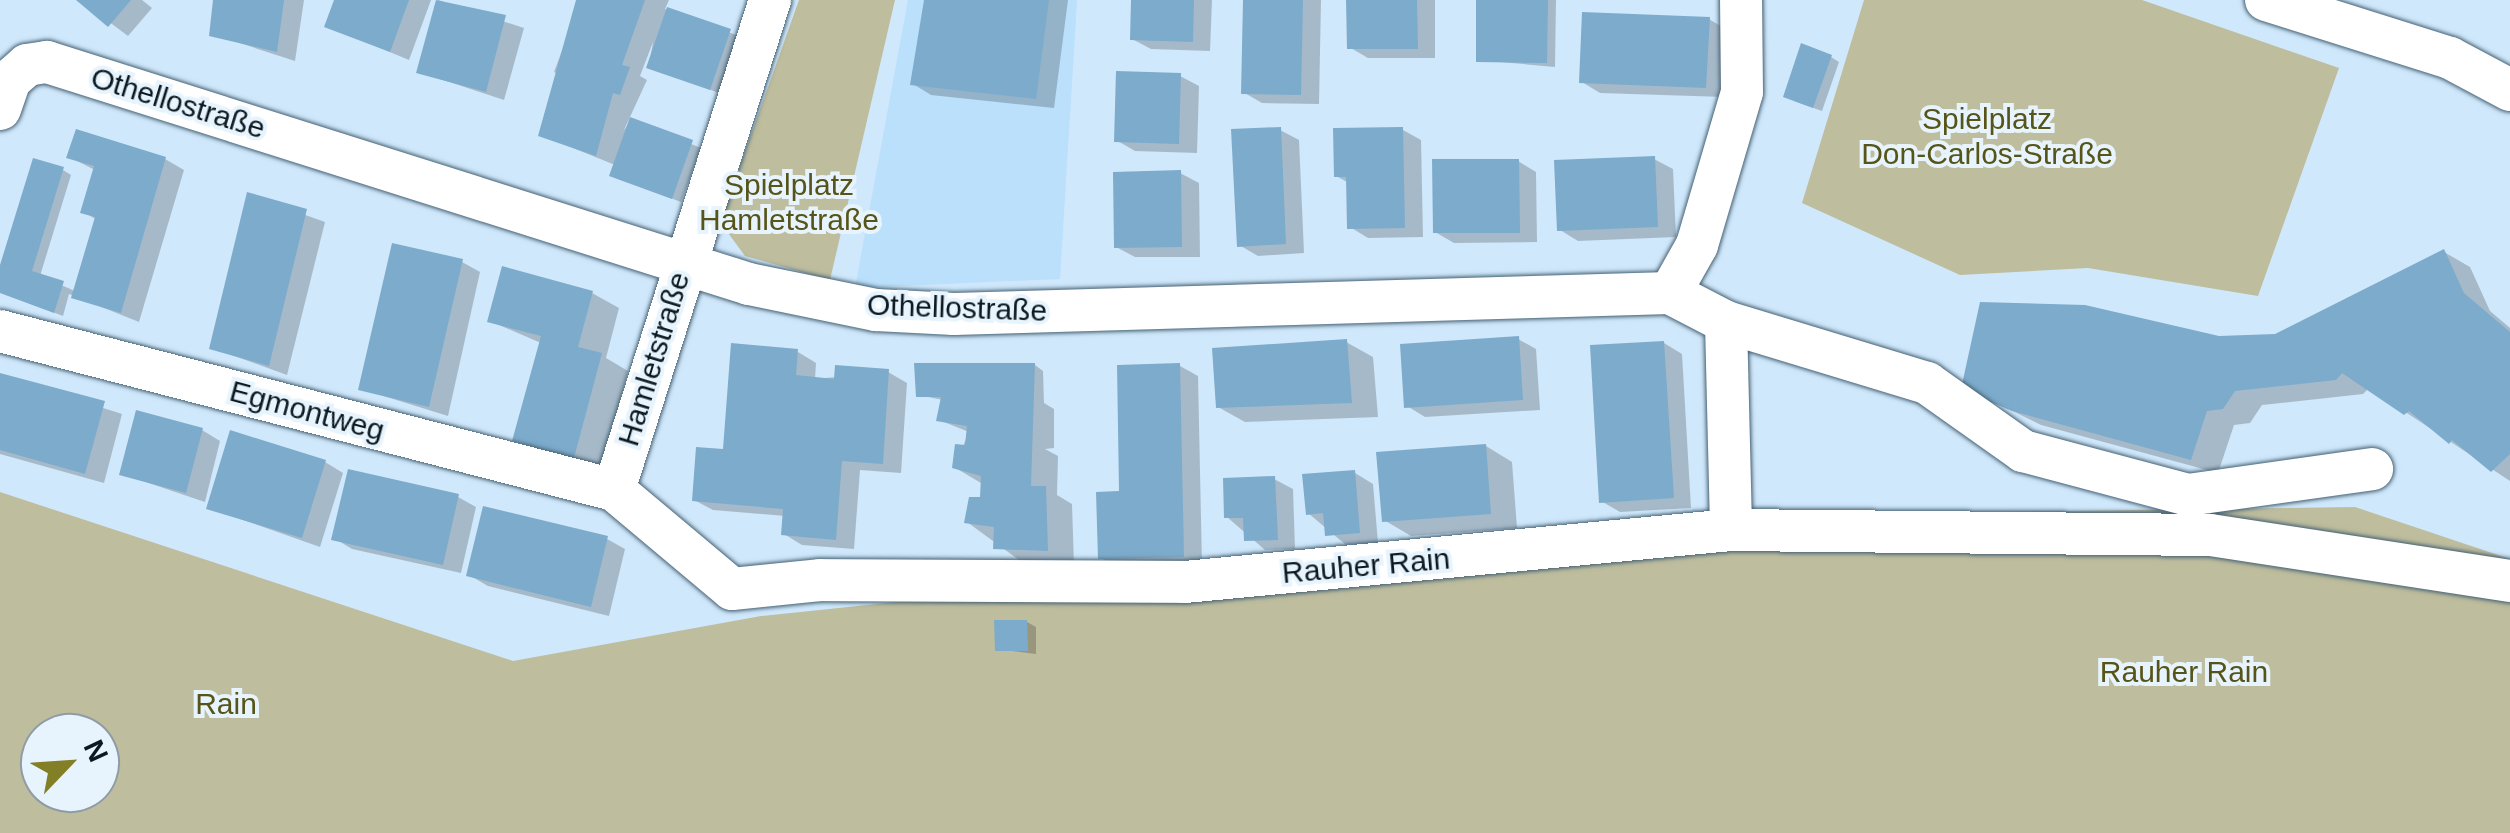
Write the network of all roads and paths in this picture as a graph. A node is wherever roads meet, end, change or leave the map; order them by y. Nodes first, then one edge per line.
1 (770, 0) edge
2 (1742, 0) edge
3 (2266, 0) edge
4 (2510, 90) edge
5 (0, 108) edge
6 (683, 264) junction
7 (1670, 293) junction
8 (1726, 322) junction
9 (0, 331) edge
10 (2372, 469) dead end
11 (614, 490) junction
12 (1731, 530) junction
13 (2510, 581) edge

1 - 6 street, Hamletstraße
2 - 7 street
3 - 4 street
5 - 6 street, Othellostraße
6 - 7 street, Othellostraße
6 - 11 street, Hamletstraße
7 - 8 street
8 - 10 street
8 - 12 street
9 - 11 street, Egmontweg
11 - 12 street, Rauher Rain
12 - 13 street, Rauher Rain

